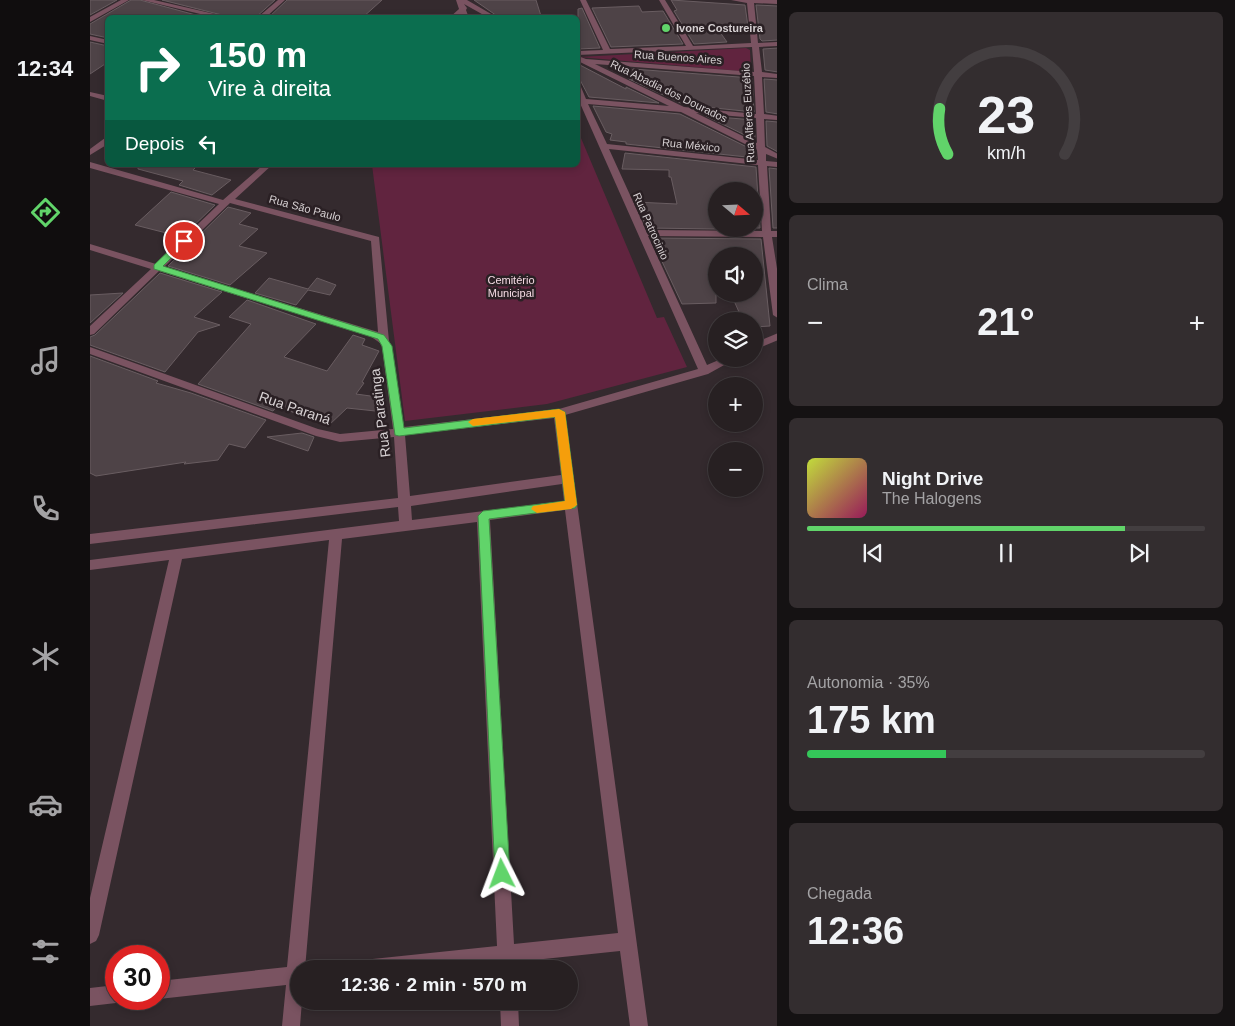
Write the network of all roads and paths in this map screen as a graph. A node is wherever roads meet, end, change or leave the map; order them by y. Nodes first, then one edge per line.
1 (126, 0) edge
2 (145, 0) edge
3 (282, 0) edge
4 (461, 0) edge
5 (583, 0) edge
6 (662, 0) edge
7 (734, 0) edge
8 (750, 0) edge
9 (777, 2) edge
10 (464, 8) junction
11 (215, 15) edge
12 (264, 15) edge
13 (456, 15) edge
14 (465, 15) edge
15 (490, 15) edge
16 (90, 20) edge
17 (90, 38) edge
18 (105, 41) edge
19 (777, 44) edge
20 (755, 45) junction
21 (691, 48) junction
22 (608, 52) junction
23 (580, 53) edge
24 (580, 60) edge
25 (758, 74) junction
26 (777, 76) edge
27 (580, 93) edge
28 (90, 94) edge
29 (105, 98) edge
30 (583, 100) junction
31 (678, 108) junction
32 (760, 116) junction
33 (777, 118) edge
34 (105, 142) edge
35 (603, 146) junction
36 (761, 148) junction
37 (90, 154) edge
38 (777, 156) edge
39 (762, 164) junction
40 (90, 165) edge
41 (777, 165) edge
42 (266, 167) edge
43 (227, 201) junction
44 (642, 233) junction
45 (767, 234) junction
46 (777, 234) edge
47 (376, 239) joint
48 (90, 247) edge
49 (157, 267) junction
50 (777, 308) edge
51 (90, 332) edge
52 (777, 336) edge
53 (384, 340) junction
54 (763, 344) edge
55 (90, 350) edge
56 (713, 367) edge
57 (704, 371) junction
58 (559, 412) junction
59 (399, 432) junction
60 (568, 479) junction
61 (404, 502) junction
62 (571, 505) junction
63 (483, 516) junction
64 (406, 525) junction
65 (336, 534) junction
66 (90, 539) edge
67 (177, 554) junction
68 (90, 565) edge
69 (90, 935) edge
70 (628, 941) junction
71 (298, 960) edge
72 (507, 960) edge
73 (513, 960) edge
74 (290, 977) edge
75 (170, 989) edge
76 (105, 995) edge
77 (90, 997) edge
78 (293, 1010) edge
79 (509, 1010) edge
80 (291, 1026) edge
81 (510, 1026) edge
82 (638, 1026) edge

1 - 16 street
2 - 11 street
3 - 12 street
4 - 10 street
4 - 15 street
5 - 22 street
6 - 21 street
7 - 8 street
8 - 9 street
8 - 20 street, Rua Alferes Euzébio
10 - 13 street
10 - 14 street
17 - 18 street
19 - 20 street
20 - 21 street
20 - 25 street, Rua Alferes Euzébio
21 - 22 street
22 - 23 street
24 - 25 street, Rua Buenos Aires
24 - 31 street, Rua Abadia dos Dourados
25 - 26 street, Rua Buenos Aires
25 - 32 street, Rua Alferes Euzébio
27 - 30 street, Rua Patrocinio
28 - 29 street
30 - 31 street
30 - 35 street, Rua Patrocinio
31 - 32 street
31 - 36 street, Rua Abadia dos Dourados
32 - 33 street
32 - 36 street, Rua Alferes Euzébio
34 - 37 street
35 - 39 street, Rua México
35 - 44 street, Rua Patrocinio
36 - 38 street, Rua Abadia dos Dourados
36 - 39 street, Rua Alferes Euzébio
39 - 41 street, Rua México
39 - 45 street, Rua Alferes Euzébio
40 - 43 street, Rua São Paulo
42 - 43 street
43 - 47 street, Rua São Paulo
43 - 49 street
44 - 45 street
44 - 57 street, Rua Patrocinio
45 - 46 street
45 - 50 street, Rua Alferes Euzébio
47 - 53 street, Rua Paratinga
48 - 49 street
49 - 51 street
49 - 53 street
52 - 54 street
53 - 59 street, Rua Paratinga
55 - 59 street, Rua Paraná
56 - 57 street, Rua Paraná
57 - 58 street, Rua Paraná
58 - 59 street, Rua Paraná
58 - 60 street
59 - 61 street, Rua Paratinga
60 - 61 street
60 - 62 street
61 - 64 street, Rua Paratinga
61 - 66 street
62 - 63 street
62 - 70 street
63 - 64 street
63 - 72 street
64 - 65 street
65 - 67 street
65 - 71 street
67 - 68 street
67 - 69 street
70 - 73 street
70 - 82 street
74 - 75 street
76 - 77 street
78 - 80 street
79 - 81 street

